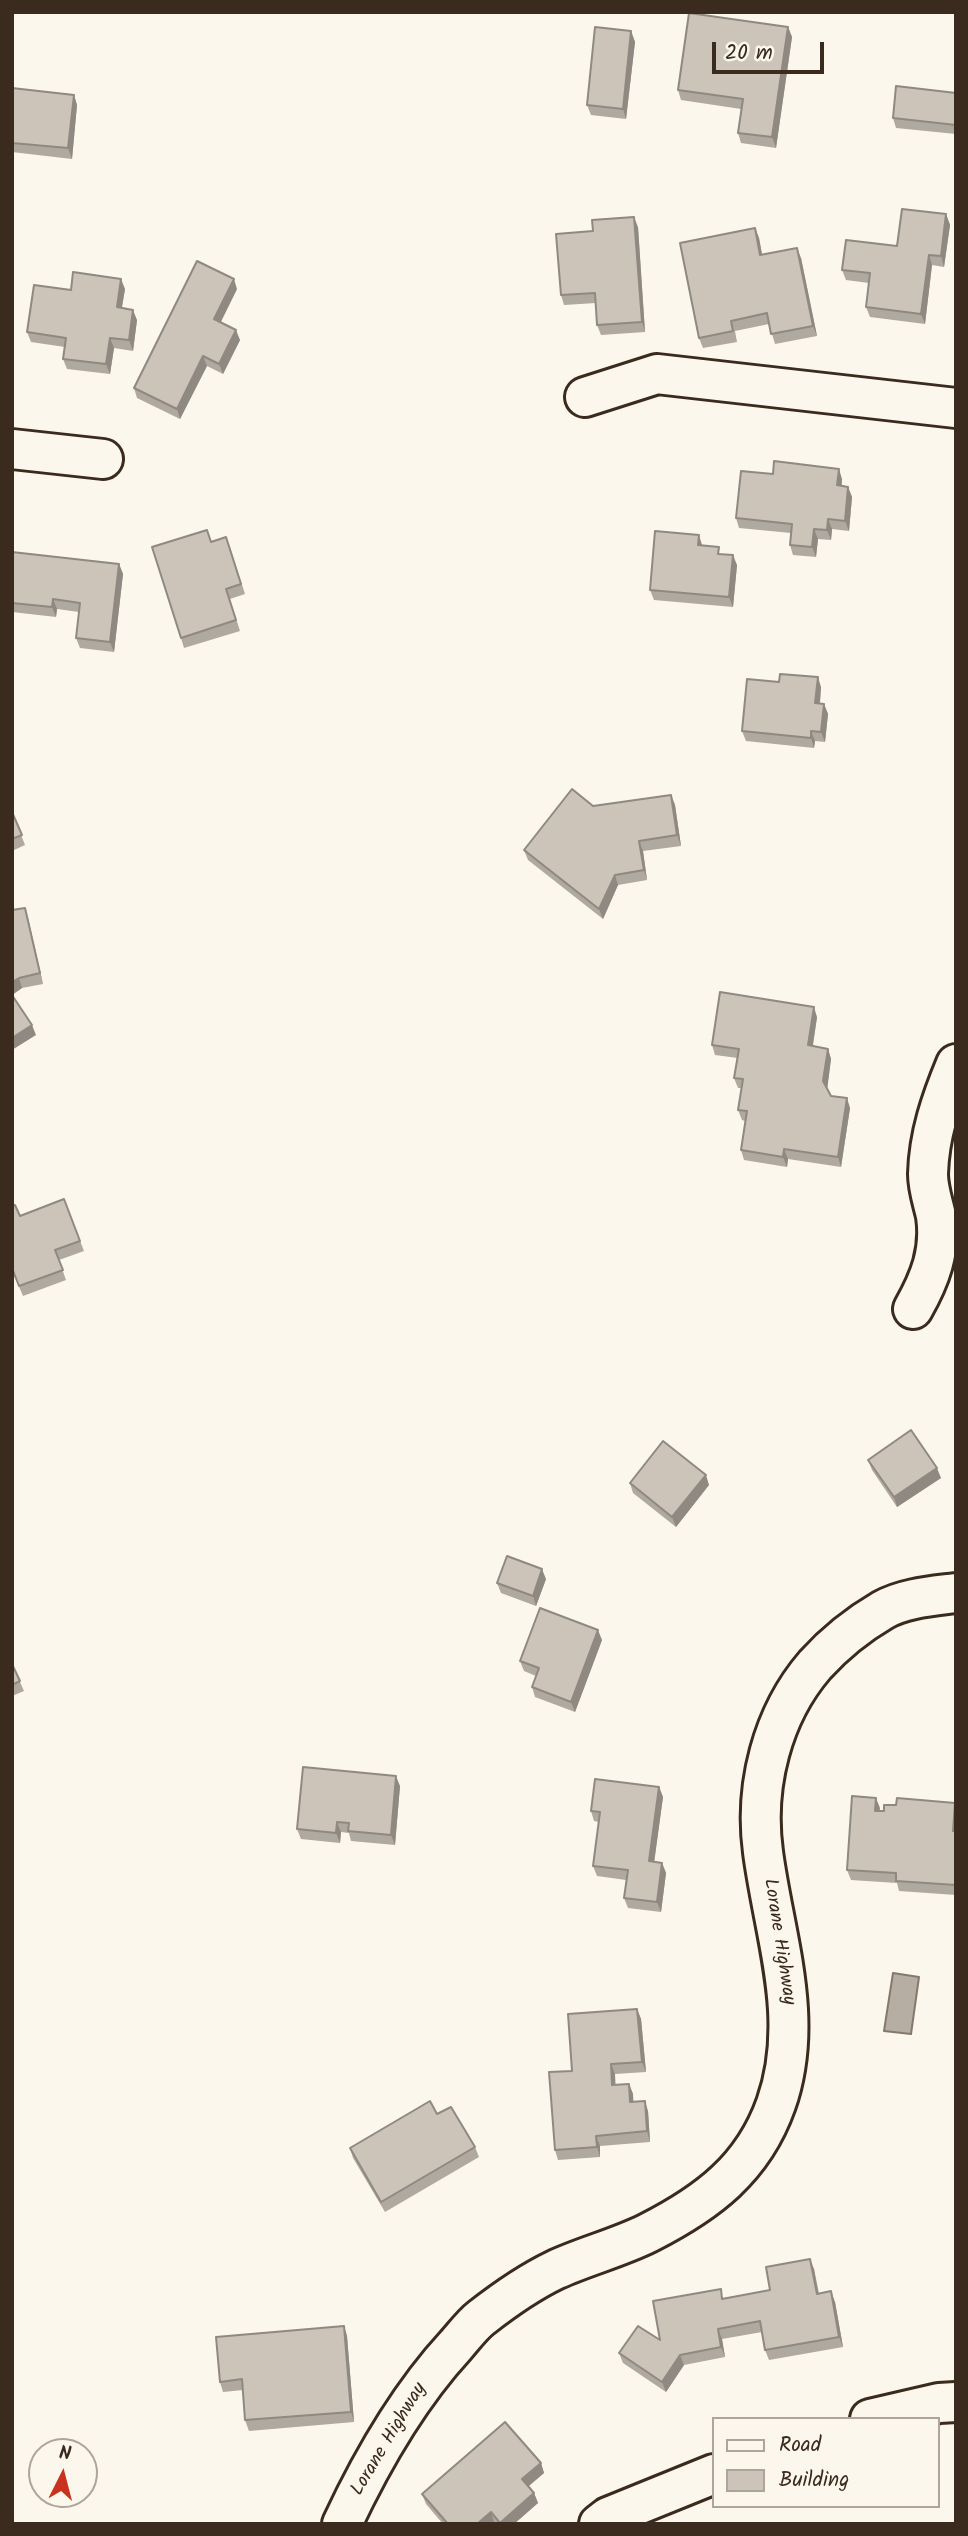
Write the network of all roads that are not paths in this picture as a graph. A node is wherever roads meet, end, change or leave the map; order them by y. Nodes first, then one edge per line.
1 (585, 397) dead end
2 (956, 408) edge
3 (12, 449) edge
4 (103, 459) dead end
5 (956, 1064) edge
6 (913, 1309) dead end
7 (956, 1593) edge
8 (956, 2402) edge
9 (880, 2417) edge
10 (712, 2475) edge
11 (342, 2524) edge
12 (599, 2524) edge

1 - 2 street
3 - 4 street
5 - 6 street
7 - 11 street, Lorane Highway
8 - 9 street
10 - 12 street

